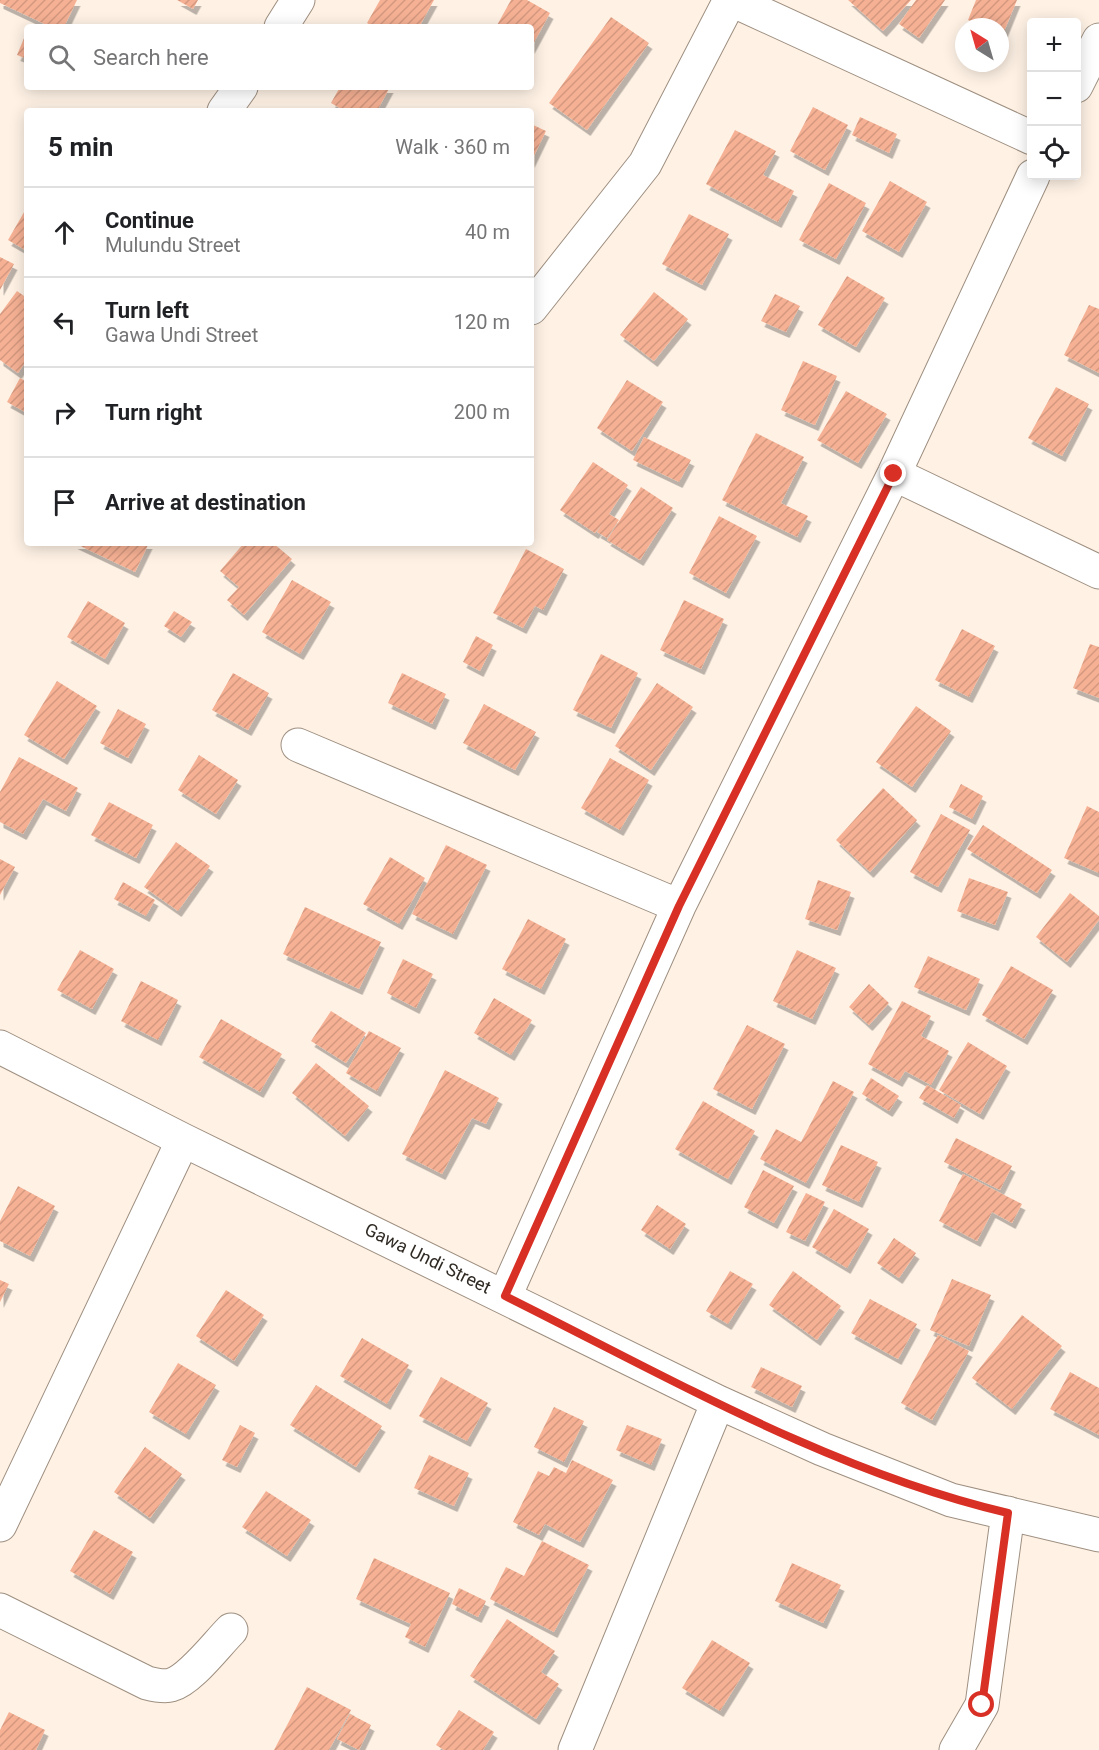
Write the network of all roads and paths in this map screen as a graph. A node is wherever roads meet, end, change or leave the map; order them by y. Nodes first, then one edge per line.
1 (298, 0) edge
2 (731, 0) edge
3 (283, 24) edge
4 (1099, 40) edge
5 (1081, 78) edge
6 (239, 90) edge
7 (226, 108) edge
8 (1027, 136) edge
9 (1031, 180) edge
10 (534, 304) edge
11 (894, 474) junction
12 (1099, 572) edge
13 (298, 745) dead end
14 (679, 906) junction
15 (0, 1047) edge
16 (183, 1140) junction
17 (505, 1296) junction
18 (718, 1402) junction
19 (1008, 1513) junction
20 (0, 1525) edge
21 (1099, 1535) edge
22 (0, 1611) edge
23 (231, 1630) dead end
24 (575, 1750) edge
25 (956, 1750) edge

1 - 3 street
2 - 8 street
2 - 10 street
4 - 5 street
6 - 7 street
9 - 11 street
11 - 12 street
11 - 14 street
13 - 14 street
14 - 17 street
15 - 16 street, Gawa Undi Street
16 - 17 street, Gawa Undi Street
16 - 20 street
17 - 18 street, Gawa Undi Street
18 - 19 street, Gawa Undi Street
18 - 24 street
19 - 21 street, Gawa Undi Street
19 - 25 street
22 - 23 street

